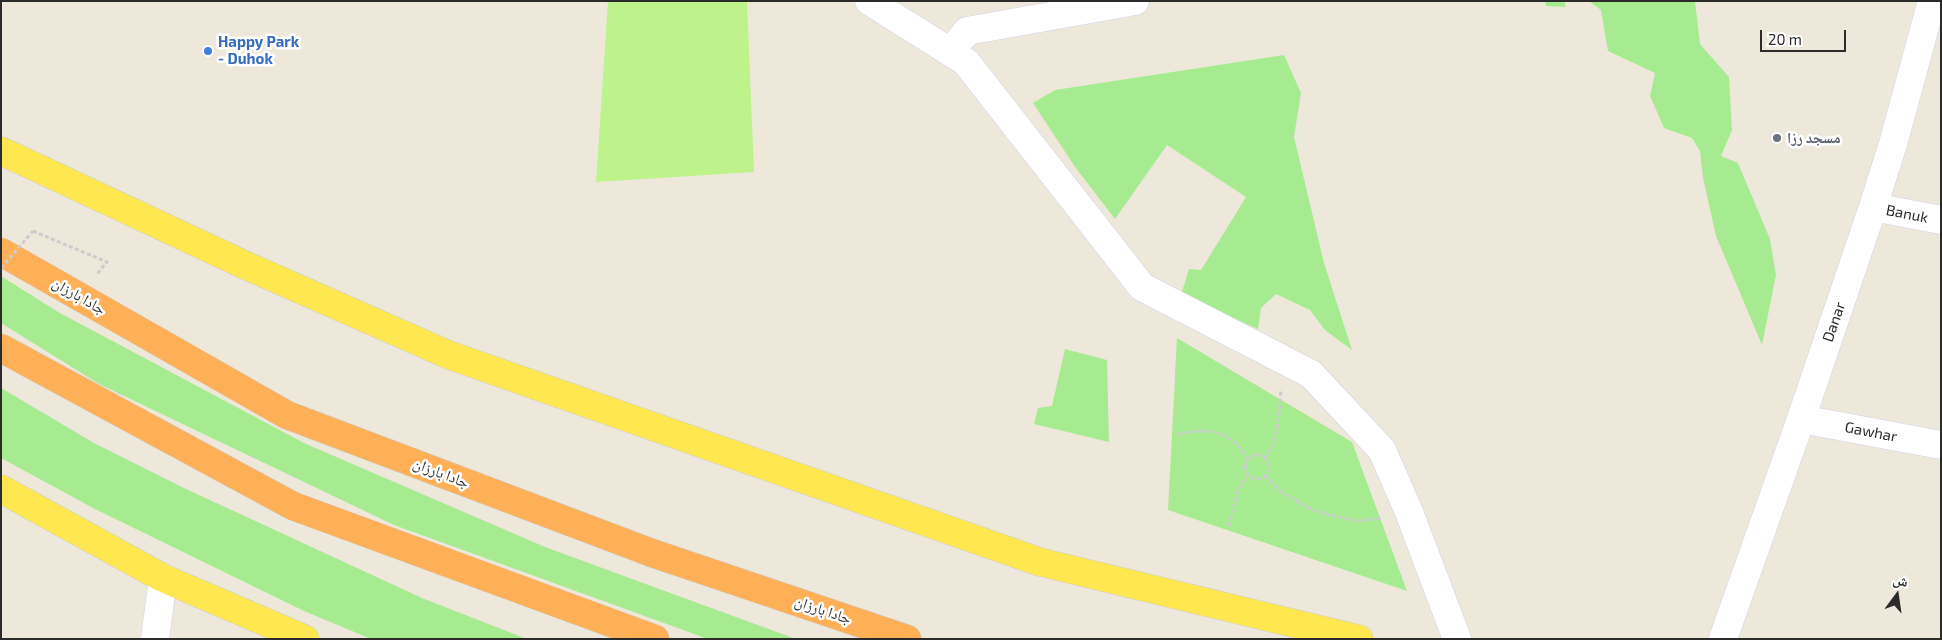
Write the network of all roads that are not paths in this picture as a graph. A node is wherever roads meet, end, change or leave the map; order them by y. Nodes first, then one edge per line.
1 (869, 1) edge
2 (1135, 1) edge
3 (1932, 1) edge
4 (950, 52) junction
5 (1, 151) edge
6 (1873, 208) junction
7 (1941, 220) edge
8 (1, 252) edge
9 (1, 348) edge
10 (1801, 419) junction
11 (1941, 445) edge
12 (1, 488) edge
13 (163, 578) junction
14 (155, 639) edge
15 (305, 639) edge
16 (655, 639) edge
17 (907, 639) edge
18 (1359, 639) edge
19 (1458, 639) edge
20 (1723, 639) edge

1 - 4 street
2 - 4 street
3 - 6 street, Danar
4 - 19 street
5 - 18 main road
6 - 7 street, Banuk
6 - 10 street, Danar
8 - 17 highway, جادا بارزان
9 - 16 highway
10 - 11 street, Gawhar
10 - 20 street, Danar
12 - 13 main road
13 - 14 street
13 - 15 main road

